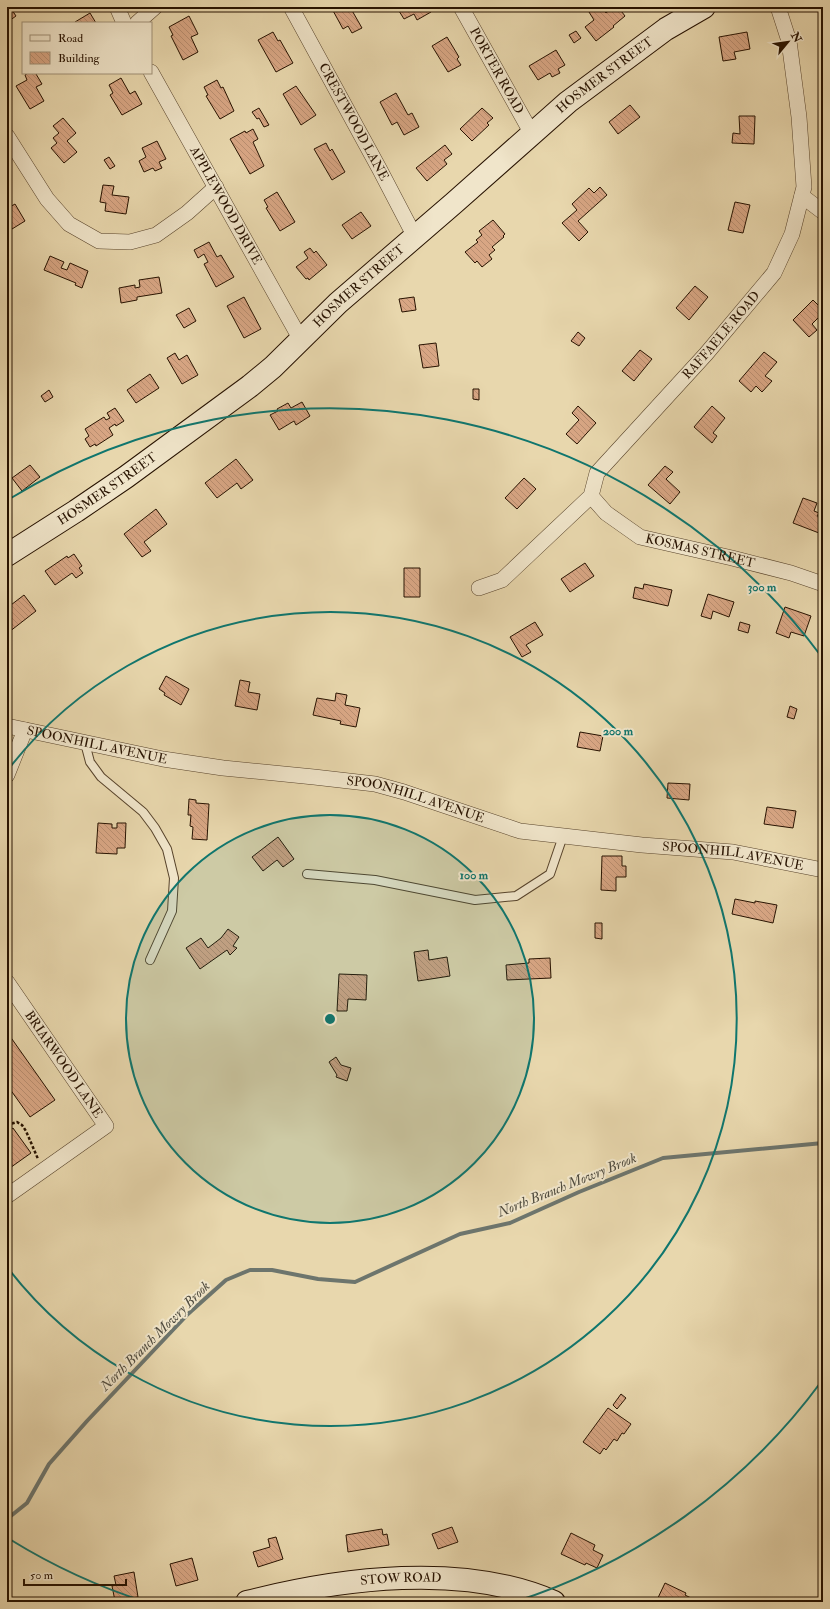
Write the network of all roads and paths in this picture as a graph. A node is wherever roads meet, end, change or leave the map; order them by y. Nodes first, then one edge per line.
1 (117, 7) edge
2 (155, 7) edge
3 (291, 7) edge
4 (461, 7) edge
5 (704, 7) edge
6 (778, 7) edge
7 (124, 22) edge
8 (138, 22) edge
9 (152, 74) edge
10 (532, 134) junction
11 (7, 136) edge
12 (216, 187) junction
13 (802, 196) junction
14 (823, 212) edge
15 (414, 237) junction
16 (301, 340) junction
17 (590, 496) junction
18 (7, 555) edge
19 (823, 584) edge
20 (479, 588) dead end
21 (7, 726) edge
22 (26, 730) junction
23 (85, 743) junction
24 (7, 775) edge
25 (563, 836) junction
26 (823, 870) edge
27 (307, 874) dead end
28 (150, 960) dead end
29 (7, 982) edge
30 (7, 1124) edge
31 (45, 1170) junction
32 (7, 1196) edge
33 (247, 1602) edge
34 (554, 1602) edge

1 - 7 street
2 - 8 street
3 - 15 street, CRESTWOOD LANE
4 - 10 street, PORTER ROAD
5 - 10 street, HOSMER STREET
6 - 13 street, RAFFAELE ROAD
9 - 12 street, APPLEWOOD DRIVE
10 - 15 street, HOSMER STREET
11 - 12 street
12 - 16 street, APPLEWOOD DRIVE
13 - 14 street
13 - 17 street, RAFFAELE ROAD
15 - 16 street, HOSMER STREET
16 - 18 street, HOSMER STREET
17 - 19 street, KOSMAS STREET
17 - 20 street, RAFFAELE ROAD
21 - 22 street, SPOONHILL AVENUE
22 - 23 street, SPOONHILL AVENUE
22 - 24 street
23 - 25 street, SPOONHILL AVENUE
23 - 28 lane
25 - 26 street, SPOONHILL AVENUE
25 - 27 lane
29 - 31 street, BRIARWOOD LANE
30 - 31 path
31 - 32 street, BRIARWOOD LANE
33 - 34 street, STOW ROAD

